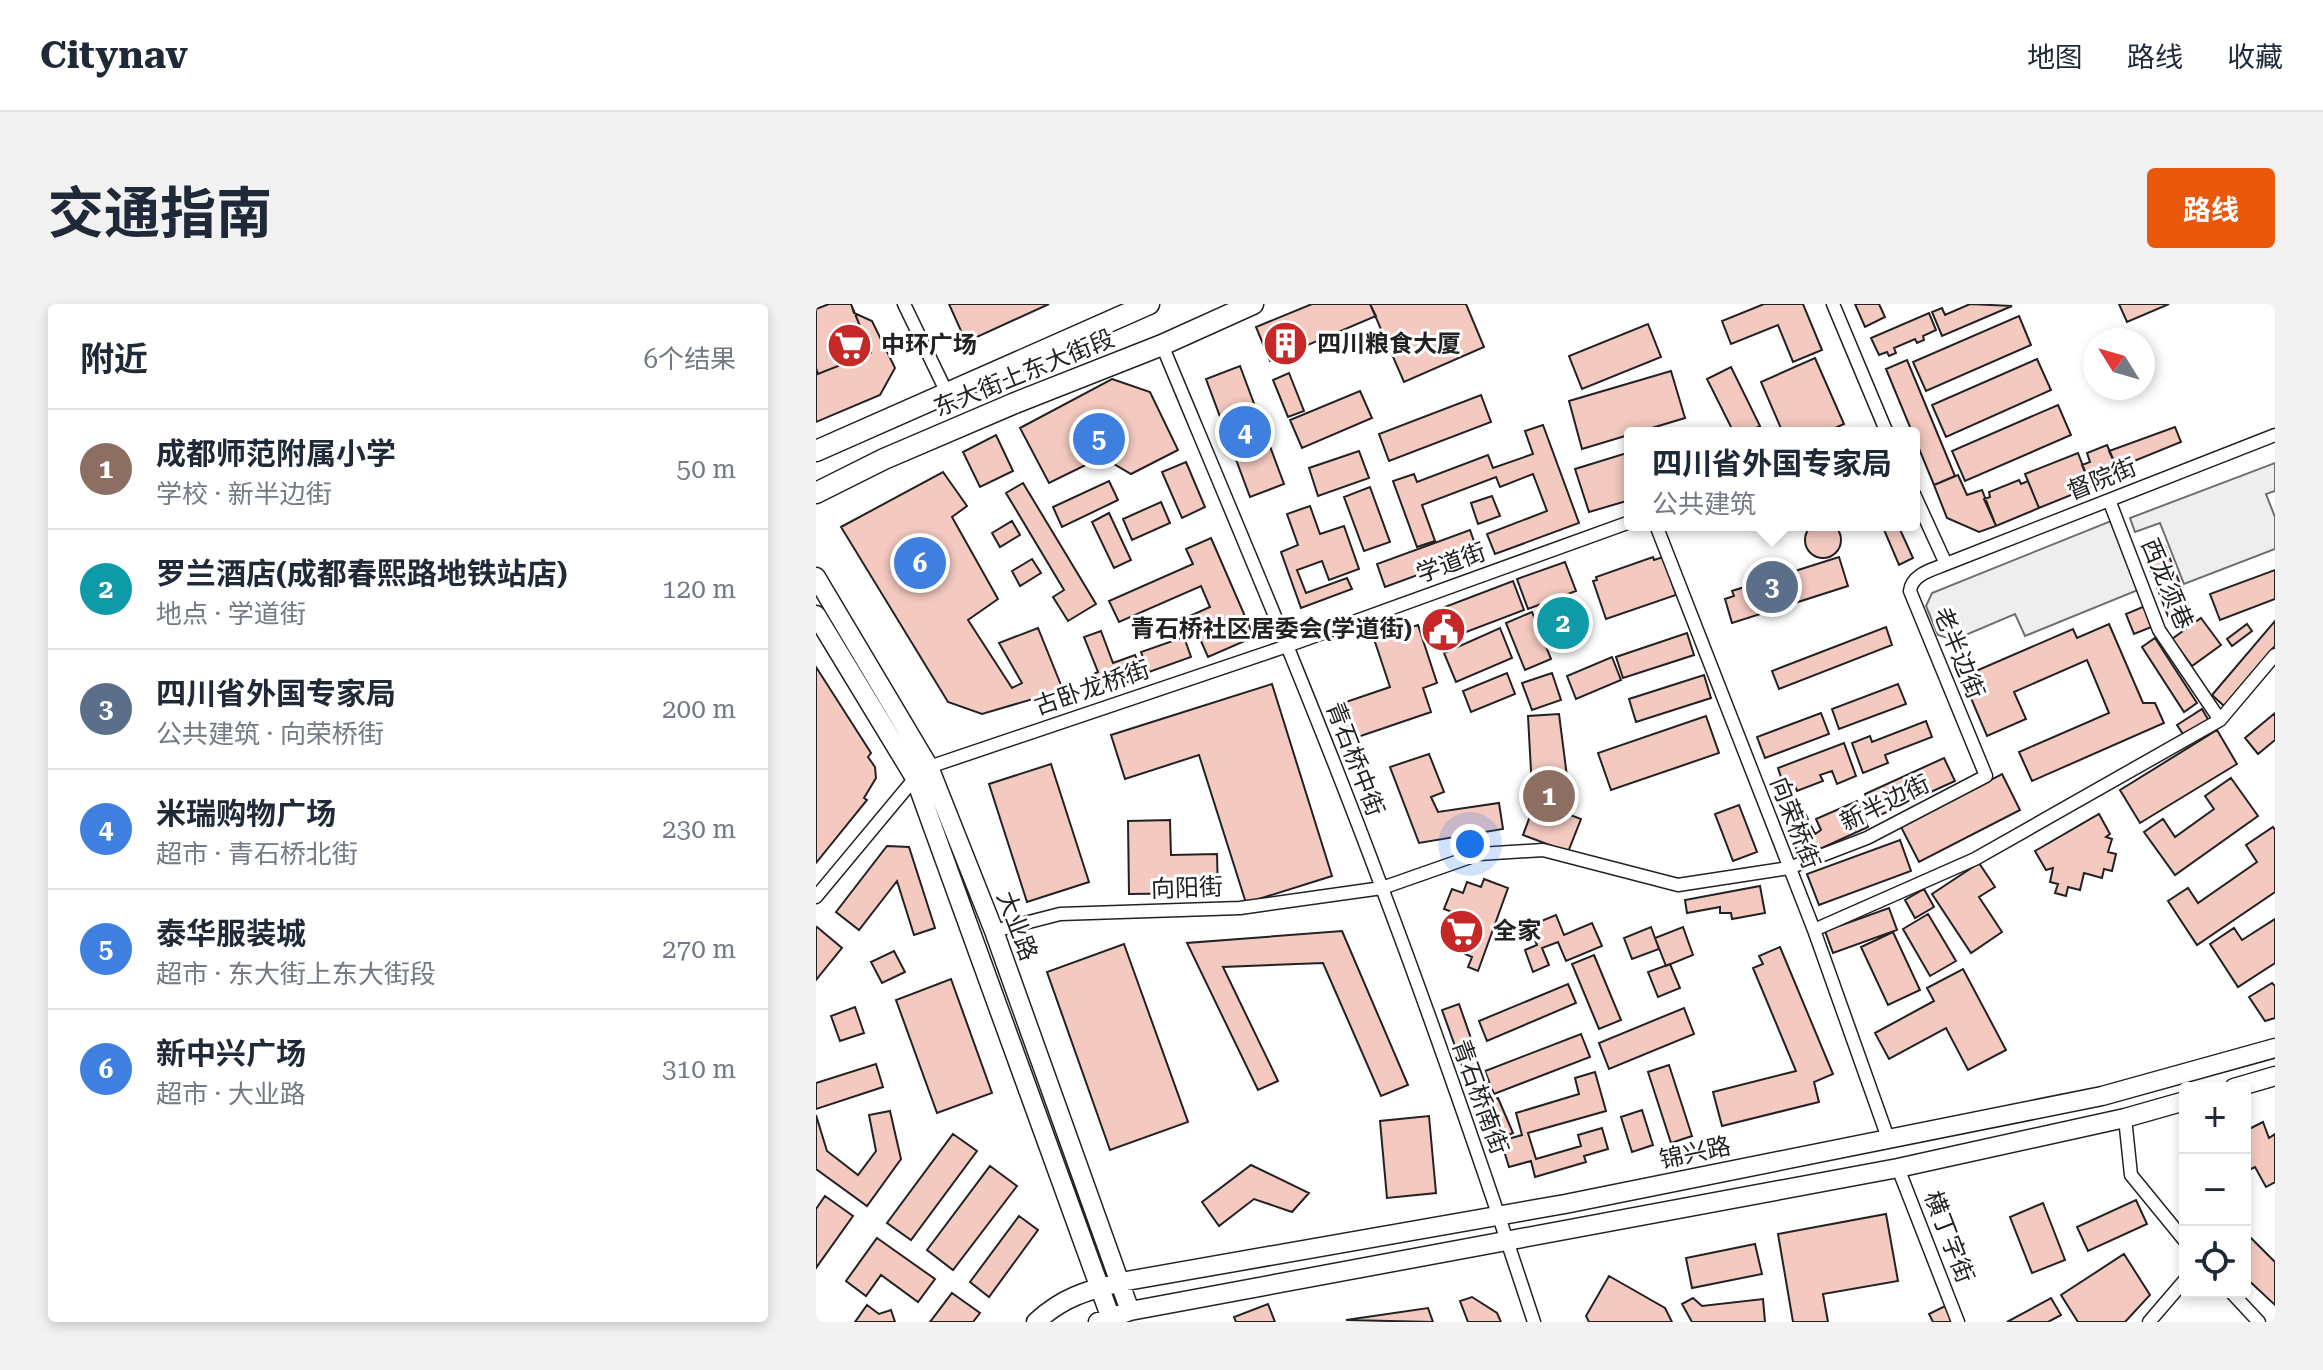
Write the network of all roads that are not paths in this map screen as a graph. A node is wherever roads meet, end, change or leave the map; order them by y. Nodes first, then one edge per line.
1 (904, 304) edge
2 (1253, 304) edge
3 (1833, 304) edge
4 (1146, 305) edge
5 (1162, 345) junction
6 (947, 393) junction
7 (870, 427) junction
8 (1881, 427) edge
9 (2275, 435) edge
10 (816, 451) edge
11 (884, 459) junction
12 (816, 493) edge
13 (2109, 500) junction
14 (1920, 507) edge
15 (1624, 524) edge
16 (1658, 531) edge
17 (1946, 564) junction
18 (816, 577) edge
19 (817, 620) edge
20 (1287, 646) junction
21 (2275, 655) edge
22 (2220, 720) junction
23 (922, 772) junction
24 (1986, 776) joint
25 (1789, 868) junction
26 (1382, 888) junction
27 (816, 897) edge
28 (1814, 930) junction
29 (994, 931) junction
30 (2275, 1048) edge
31 (2273, 1082) edge
32 (2251, 1085) edge
33 (2179, 1103) edge
34 (2125, 1118) junction
35 (1888, 1138) junction
36 (1898, 1168) junction
37 (1499, 1215) junction
38 (2179, 1234) edge
39 (1507, 1241) junction
40 (1121, 1282) junction
41 (1101, 1287) junction
42 (2179, 1287) edge
43 (2237, 1298) edge
44 (1116, 1319) edge
45 (1036, 1322) edge
46 (1534, 1322) edge
47 (1958, 1322) edge
48 (2149, 1322) edge
49 (2259, 1322) edge

1 - 6 street
2 - 5 main road, 东大街上东大街段
3 - 8 street
4 - 6 main road, 东大街上东大街段
5 - 11 main road, 东大街上东大街段
5 - 20 street, 青石桥中街
6 - 7 main road, 东大街上东大街段
7 - 10 main road, 东大街上东大街段
7 - 11 main road
9 - 13 street, 督院街
11 - 12 main road, 东大街上东大街段
13 - 17 street, 督院街
13 - 22 street, 西龙须巷
14 - 17 street
15 - 20 street, 学道街
16 - 25 street, 向荣桥街
17 - 24 street, 老半边街
18 - 23 main road, 大业路
19 - 23 main road, 大业路
20 - 23 street, 古卧龙桥街
20 - 26 street, 青石桥中街
21 - 22 street
22 - 28 street
23 - 27 street
23 - 29 main road, 大业路
23 - 41 main road, 大业路
24 - 25 street, 新半边街
25 - 26 street, 新半边街
25 - 28 street, 向荣桥街
26 - 29 street, 向阳街
26 - 37 street, 青石桥南街
28 - 35 street, 向荣桥街
29 - 40 main road, 大业路
30 - 35 main road, 锦兴路
31 - 32 main road
33 - 34 main road
34 - 36 main road
34 - 38 street
35 - 37 main road, 锦兴路
36 - 39 main road
36 - 47 street, 横丁字街
37 - 39 street, 青石桥南街
37 - 40 main road, 锦兴路
39 - 44 main road
39 - 46 street, 青石桥南街
40 - 41 main road, 锦兴路
40 - 44 main road, 大业路
41 - 44 main road, 大业路
41 - 45 main road, 锦兴路
42 - 48 street
43 - 49 street

